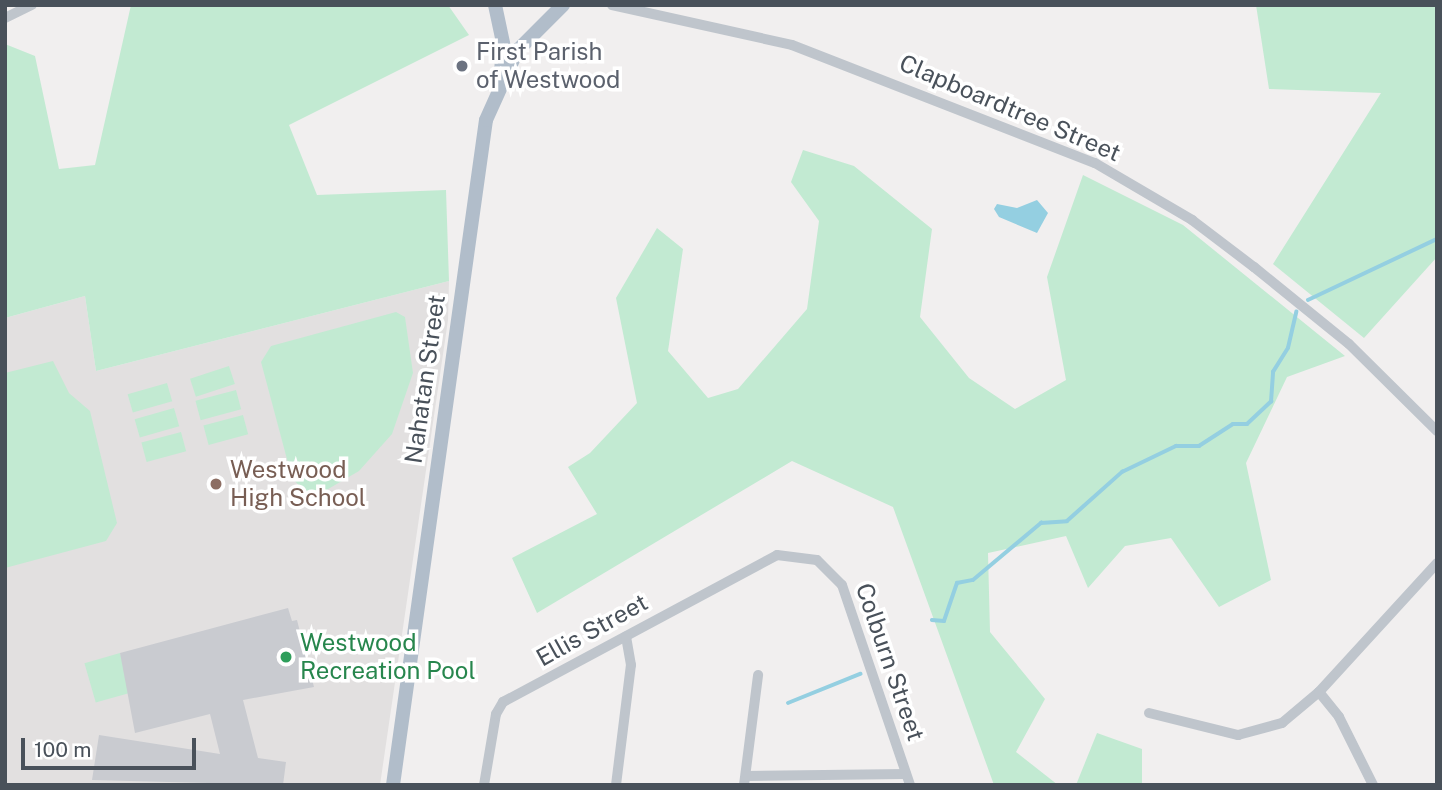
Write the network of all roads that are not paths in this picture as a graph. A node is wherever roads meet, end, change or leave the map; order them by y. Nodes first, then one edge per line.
1 (32, 5) edge
2 (495, 5) edge
3 (563, 5) edge
4 (612, 5) edge
5 (633, 8) edge
6 (5, 18) edge
7 (499, 83) junction
8 (1435, 427) edge
9 (777, 555) joint
10 (1437, 563) edge
11 (626, 636) junction
12 (758, 675) dead end
13 (1319, 692) junction
14 (1149, 713) dead end
15 (745, 780) edge
16 (908, 780) edge
17 (393, 785) edge
18 (484, 785) edge
19 (616, 785) edge
20 (1373, 785) edge

1 - 6 street
2 - 7 main road
3 - 7 main road, Nahatan Street
4 - 5 street, Clapboardtree Street
5 - 8 street, Clapboardtree Street
7 - 17 main road, Nahatan Street
9 - 11 street, Ellis Street
9 - 16 street, Colburn Street
10 - 13 street
11 - 18 street, Ellis Street
11 - 19 street
12 - 15 street
13 - 14 street
13 - 20 street
15 - 16 street

